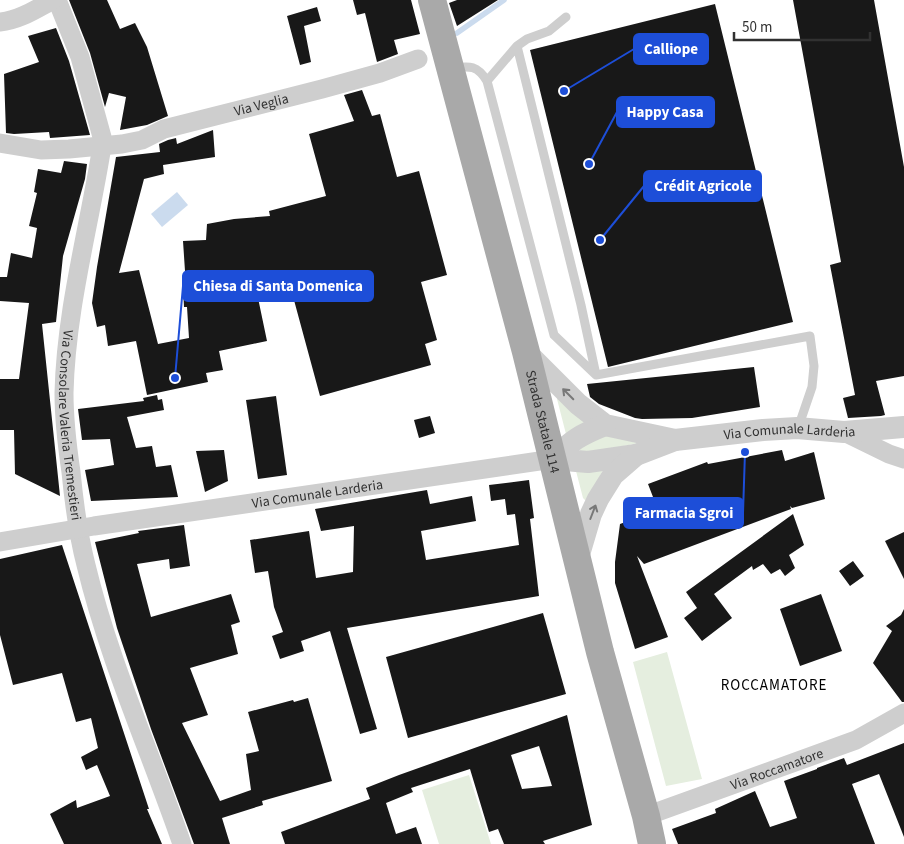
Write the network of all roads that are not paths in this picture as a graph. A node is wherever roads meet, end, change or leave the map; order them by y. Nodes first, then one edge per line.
1 (55, 0) edge
2 (432, 0) edge
3 (566, 17) dead end
4 (0, 22) edge
5 (517, 46) junction
6 (418, 59) dead end
7 (450, 68) junction
8 (487, 81) junction
9 (0, 143) edge
10 (102, 146) junction
11 (526, 352) junction
12 (596, 375) junction
13 (605, 425) junction
14 (904, 427) edge
15 (797, 428) junction
16 (844, 432) junction
17 (675, 440) junction
18 (636, 455) junction
19 (554, 459) junction
20 (904, 459) edge
21 (78, 528) junction
22 (0, 542) edge
23 (578, 558) junction
24 (904, 713) edge
25 (646, 816) junction
26 (182, 844) edge
27 (652, 844) edge

1 - 4 street
1 - 10 street, Via Consolare Valeria Tremestieri
2 - 7 main road, Strada Statale 114
3 - 5 lane
5 - 8 lane
5 - 12 lane
6 - 10 street, Via Veglia
7 - 8 lane
7 - 11 main road, Strada Statale 114
8 - 12 lane
9 - 10 street, Via Veglia
10 - 21 street, Via Consolare Valeria Tremestieri
13 -> 11 street, Via Comunale Larderia
11 - 19 main road, Strada Statale 114
12 - 15 lane
13 - 17 street, Via Comunale Larderia
13 - 19 street
14 - 16 street, Via Comunale Larderia
15 - 16 street, Via Comunale Larderia
15 - 17 street, Via Comunale Larderia
16 - 20 street
17 - 18 street, Via Comunale Larderia
18 - 19 street, Via Comunale Larderia
23 -> 18 street, Via Comunale Larderia
19 - 21 street, Via Comunale Larderia
19 - 23 main road, Strada Statale 114
21 - 22 street, Via Comunale Larderia
21 - 26 street, Via Consolare Valeria Tremestieri
23 - 25 main road, Strada Statale 114
24 - 25 street, Via Roccamatore
25 - 27 main road, Strada Statale 114

